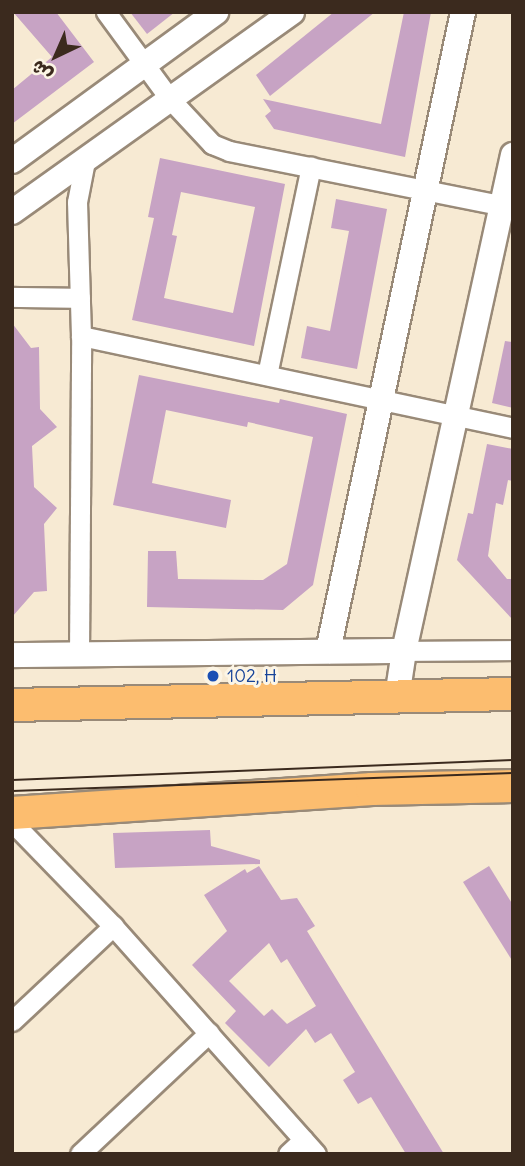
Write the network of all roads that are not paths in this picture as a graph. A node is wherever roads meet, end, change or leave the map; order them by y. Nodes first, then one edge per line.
1 (106, 12) edge
2 (216, 12) edge
3 (292, 12) edge
4 (463, 12) edge
5 (146, 65) junction
6 (170, 99) junction
7 (513, 155) edge
8 (12, 160) edge
9 (85, 161) junction
10 (311, 167) junction
11 (427, 190) junction
12 (507, 207) edge
13 (12, 212) edge
14 (12, 297) edge
15 (80, 298) junction
16 (81, 336) junction
17 (267, 375) junction
18 (382, 399) junction
19 (456, 415) junction
20 (513, 428) edge
21 (513, 650) edge
22 (328, 651) junction
23 (404, 651) junction
24 (79, 654) junction
25 (12, 655) edge
26 (513, 694) edge
27 (397, 697) junction
28 (12, 705) edge
29 (513, 786) edge
30 (15, 826) edge
31 (113, 926) junction
32 (12, 1021) edge
33 (209, 1033) junction
34 (309, 1147) edge
35 (80, 1154) edge
36 (288, 1154) edge

1 - 5 street
2 - 5 street
3 - 6 street
4 - 11 street
5 - 6 street
5 - 8 street
6 - 9 street
6 - 10 street
7 - 12 street
9 - 13 street
9 - 15 street
10 - 11 street
10 - 17 street
11 - 12 street
11 - 18 street
12 - 19 street
14 - 15 street
15 - 16 street
16 - 17 street
16 - 24 street
17 - 18 street
18 - 19 street
18 - 22 street
19 - 20 street
19 - 23 street
21 - 23 street
22 - 23 street
22 - 24 street
23 - 27 street
24 - 25 street
26 - 27 main road
27 - 28 main road
29 - 30 main road
30 - 31 street
31 - 32 street
31 - 33 street
33 - 34 street
33 - 35 street
34 - 36 street

